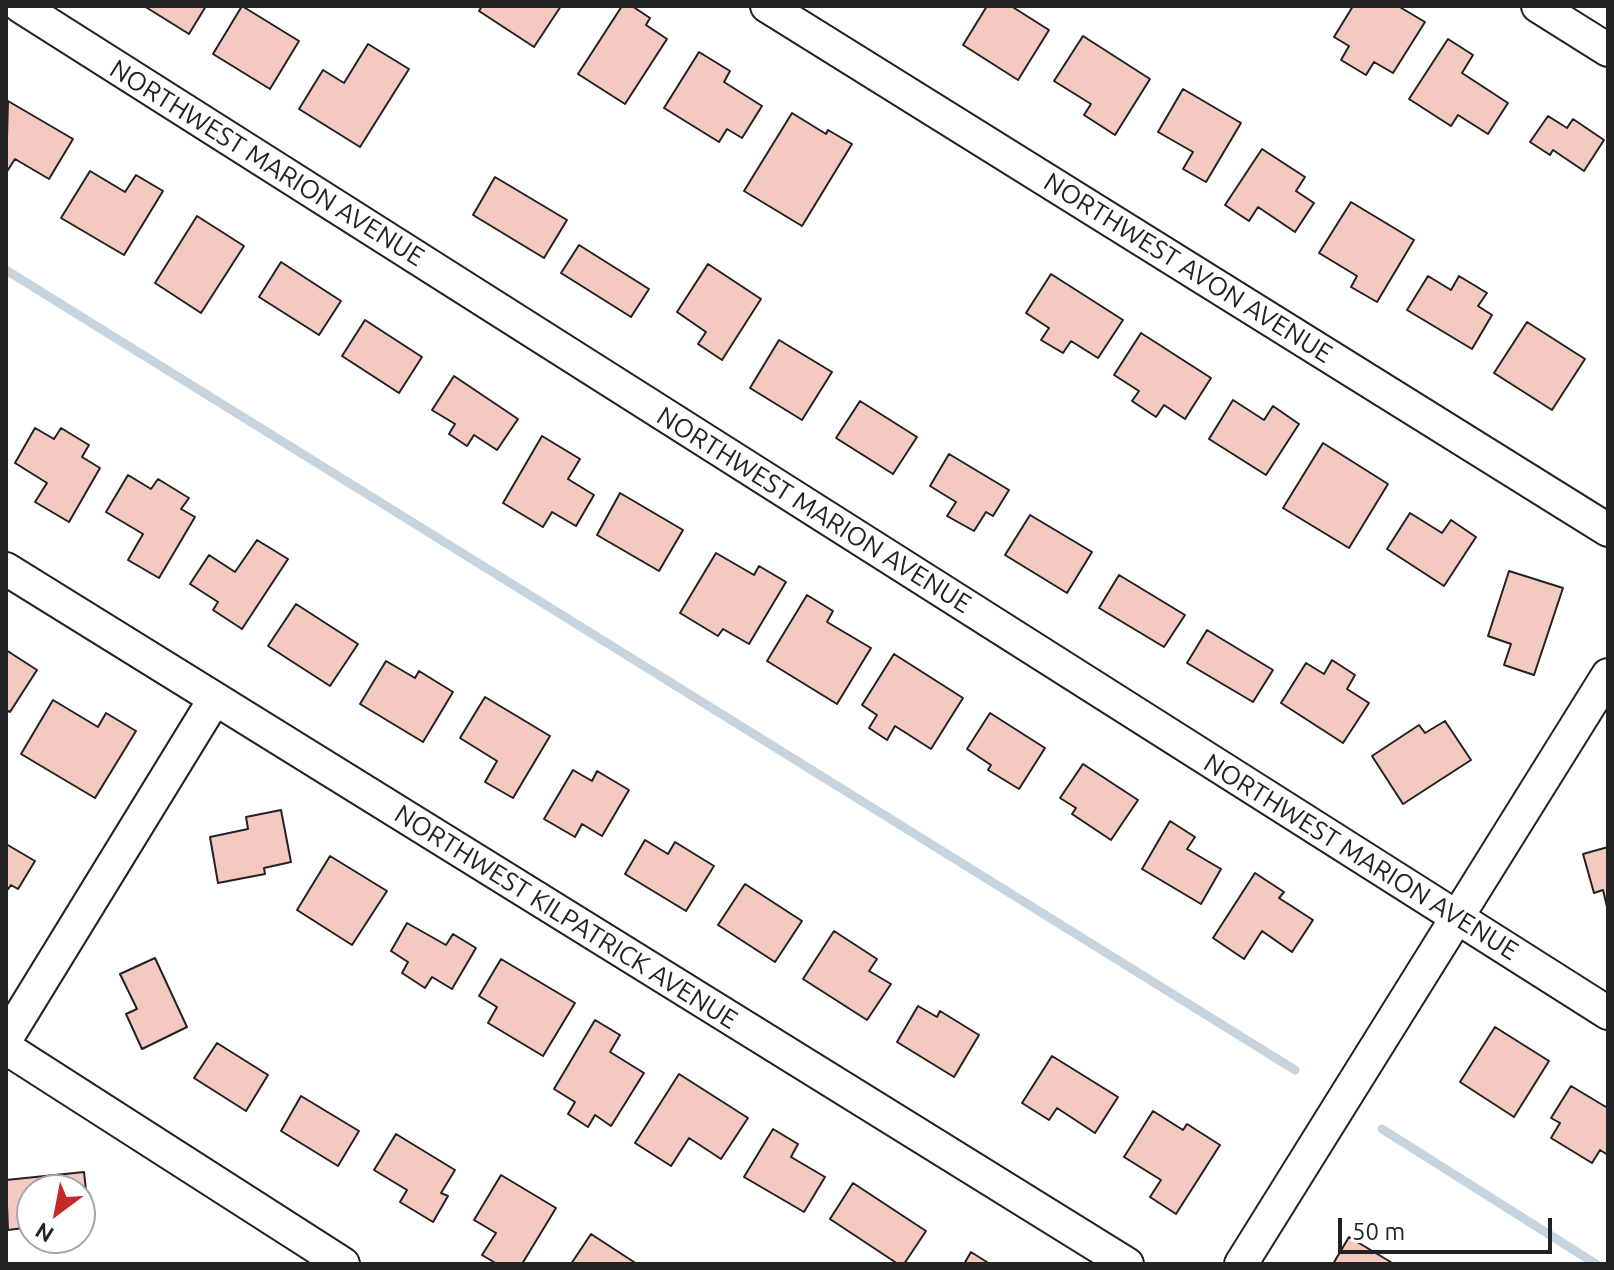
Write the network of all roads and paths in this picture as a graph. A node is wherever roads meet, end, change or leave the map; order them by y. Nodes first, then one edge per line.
1 (20, 6) edge
2 (767, 6) edge
3 (1538, 6) edge
4 (1608, 50) edge
5 (1608, 530) edge
6 (6, 569) edge
7 (1608, 675) edge
8 (214, 700) junction
9 (1457, 919) junction
10 (1608, 1013) edge
11 (6, 1039) edge
12 (6, 1048) edge
13 (338, 1263) edge
14 (1127, 1264) edge
15 (1241, 1264) edge

1 - 9 street, NORTHWEST MARION AVENUE
2 - 5 street, NORTHWEST AVON AVENUE
3 - 4 street
6 - 8 street, NORTHWEST KILPATRICK AVENUE
7 - 9 street
8 - 11 street
8 - 14 street, NORTHWEST KILPATRICK AVENUE
9 - 10 street, NORTHWEST MARION AVENUE
9 - 15 street
12 - 13 street

